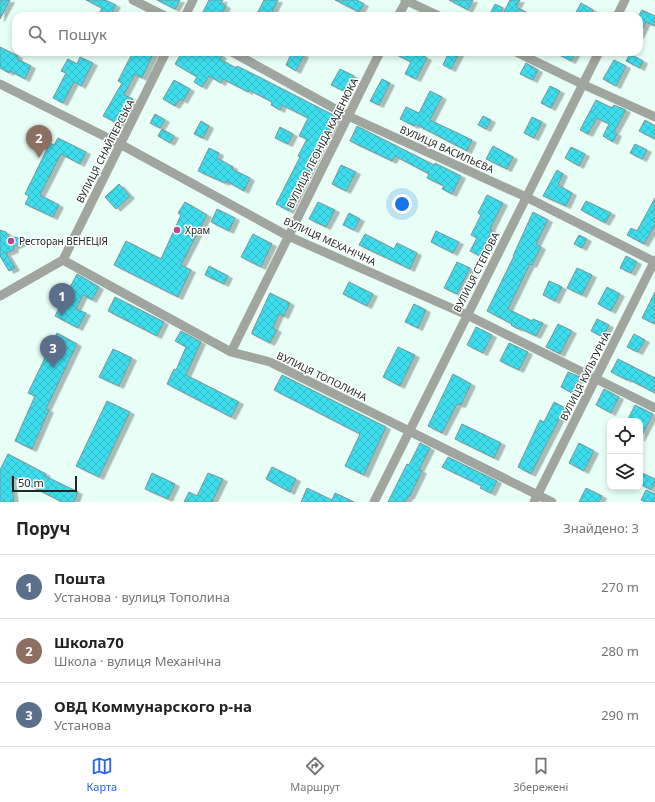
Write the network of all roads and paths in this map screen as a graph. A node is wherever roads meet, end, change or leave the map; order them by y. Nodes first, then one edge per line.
1 (133, 0) edge
2 (193, 0) edge
3 (406, 0) edge
4 (625, 0) edge
5 (157, 12) edge
6 (186, 12) edge
7 (400, 12) edge
8 (431, 12) edge
9 (619, 12) edge
10 (164, 56) edge
11 (239, 56) edge
12 (378, 56) edge
13 (524, 56) edge
14 (597, 56) edge
15 (0, 84) edge
16 (582, 84) junction
17 (348, 116) junction
18 (655, 117) edge
19 (120, 144) junction
20 (526, 197) junction
21 (288, 236) junction
22 (63, 260) junction
23 (655, 261) edge
24 (0, 296) edge
25 (467, 315) junction
26 (231, 352) junction
27 (596, 379) junction
28 (655, 408) edge
29 (409, 431) junction
30 (536, 498) edge
31 (374, 502) edge
32 (552, 502) edge

1 - 5 street
2 - 6 street
3 - 7 street
3 - 8 street
4 - 9 street
10 - 19 street, ВУЛИЦЯ СНАЙПЕРСЬКА
11 - 17 street, ВУЛИЦЯ ВАСИЛЬЄВА
12 - 17 street, ВУЛИЦЯ ЛЕОНІДА КАДЕНЮКА
13 - 16 street
14 - 16 street, ВУЛИЦЯ СТЕПОВА
15 - 19 street, ВУЛИЦЯ МЕХАНІЧНА
16 - 18 street
16 - 20 street, ВУЛИЦЯ СТЕПОВА
17 - 20 street, ВУЛИЦЯ ВАСИЛЬЄВА
17 - 21 street, ВУЛИЦЯ ЛЕОНІДА КАДЕНЮКА
19 - 21 street, ВУЛИЦЯ МЕХАНІЧНА
19 - 22 street, ВУЛИЦЯ СНАЙПЕРСЬКА
20 - 23 street, ВУЛИЦЯ ВАСИЛЬЄВА
20 - 25 street, ВУЛИЦЯ СТЕПОВА
21 - 25 street, ВУЛИЦЯ МЕХАНІЧНА
21 - 26 street, ВУЛИЦЯ ЛЕОНІДА КАДЕНЮКА
22 - 24 street
22 - 26 street, ВУЛИЦЯ ТОПОЛИНА
23 - 27 street, ВУЛИЦЯ КУЛЬТУРНА
25 - 27 street, ВУЛИЦЯ МЕХАНІЧНА
25 - 29 street, ВУЛИЦЯ СТЕПОВА
26 - 29 street, ВУЛИЦЯ ТОПОЛИНА
27 - 28 street, ВУЛИЦЯ МЕХАНІЧНА
27 - 30 street, ВУЛИЦЯ КУЛЬТУРНА
29 - 30 street, ВУЛИЦЯ ТОПОЛИНА
29 - 31 street, ВУЛИЦЯ СТЕПОВА
30 - 32 street, ВУЛИЦЯ ТОПОЛИНА

